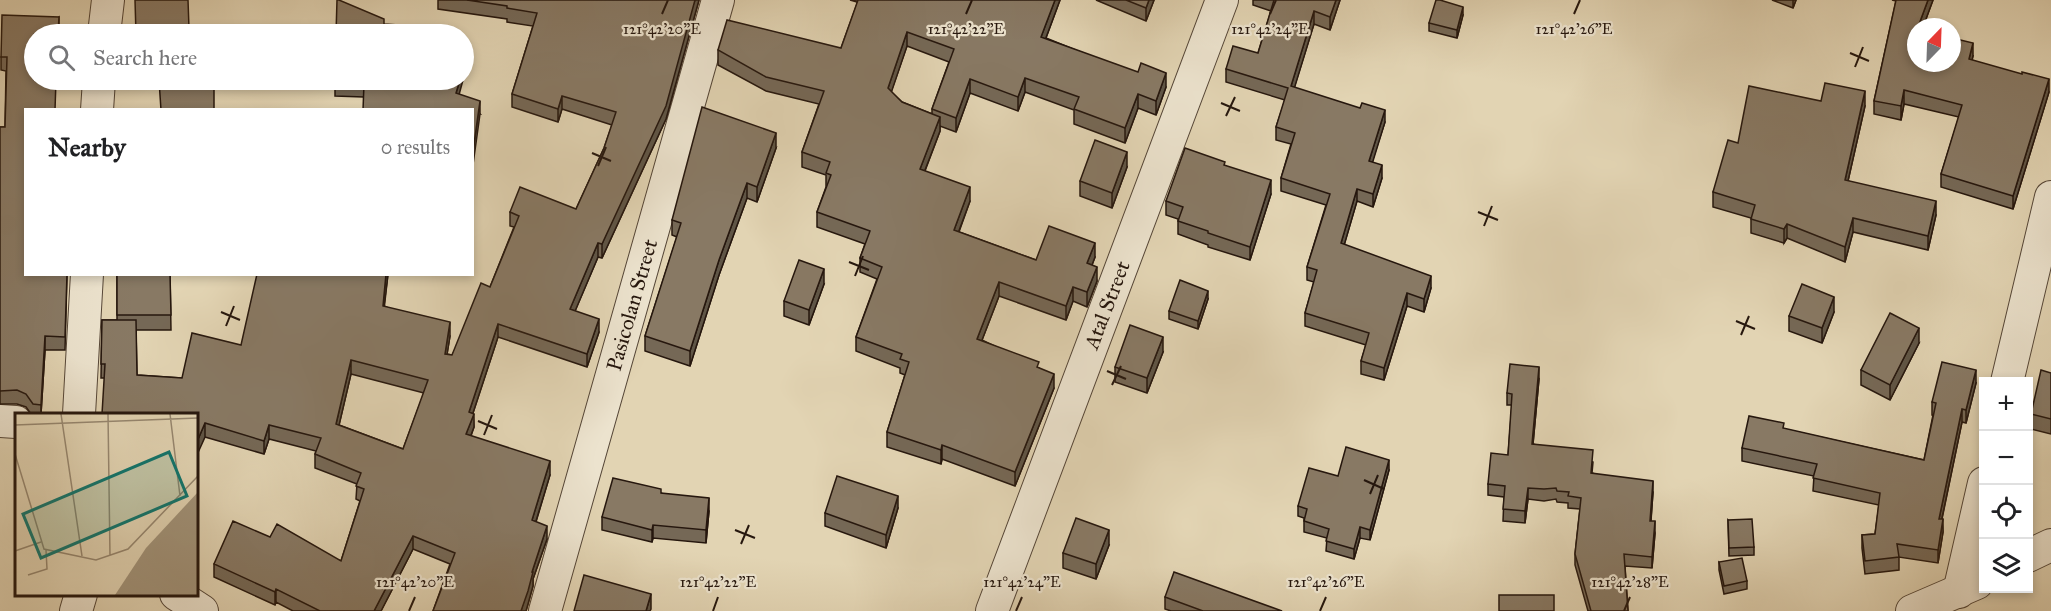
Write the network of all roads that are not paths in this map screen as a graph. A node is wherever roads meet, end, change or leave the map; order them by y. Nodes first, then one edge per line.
1 (108, 0) edge
2 (718, 0) edge
3 (1222, 0) edge
4 (105, 24) edge
5 (98, 90) edge
6 (97, 108) edge
7 (2051, 197) edge
8 (87, 276) edge
9 (2008, 377) edge
10 (79, 413) edge
11 (0, 421) edge
12 (15, 422) edge
13 (1983, 485) edge
14 (2051, 545) edge
15 (2033, 554) edge
16 (1971, 586) edge
17 (80, 596) edge
18 (179, 596) edge
19 (76, 611) edge
20 (202, 611) edge
21 (545, 611) edge
22 (992, 611) edge
23 (1912, 611) edge

1 - 4 street
2 - 21 street, Pasicolan Street
3 - 22 street, Atal Street
5 - 6 street
7 - 9 street
8 - 10 street
11 - 12 street
13 - 16 street
14 - 15 street
16 - 23 street
17 - 19 street
18 - 20 street

